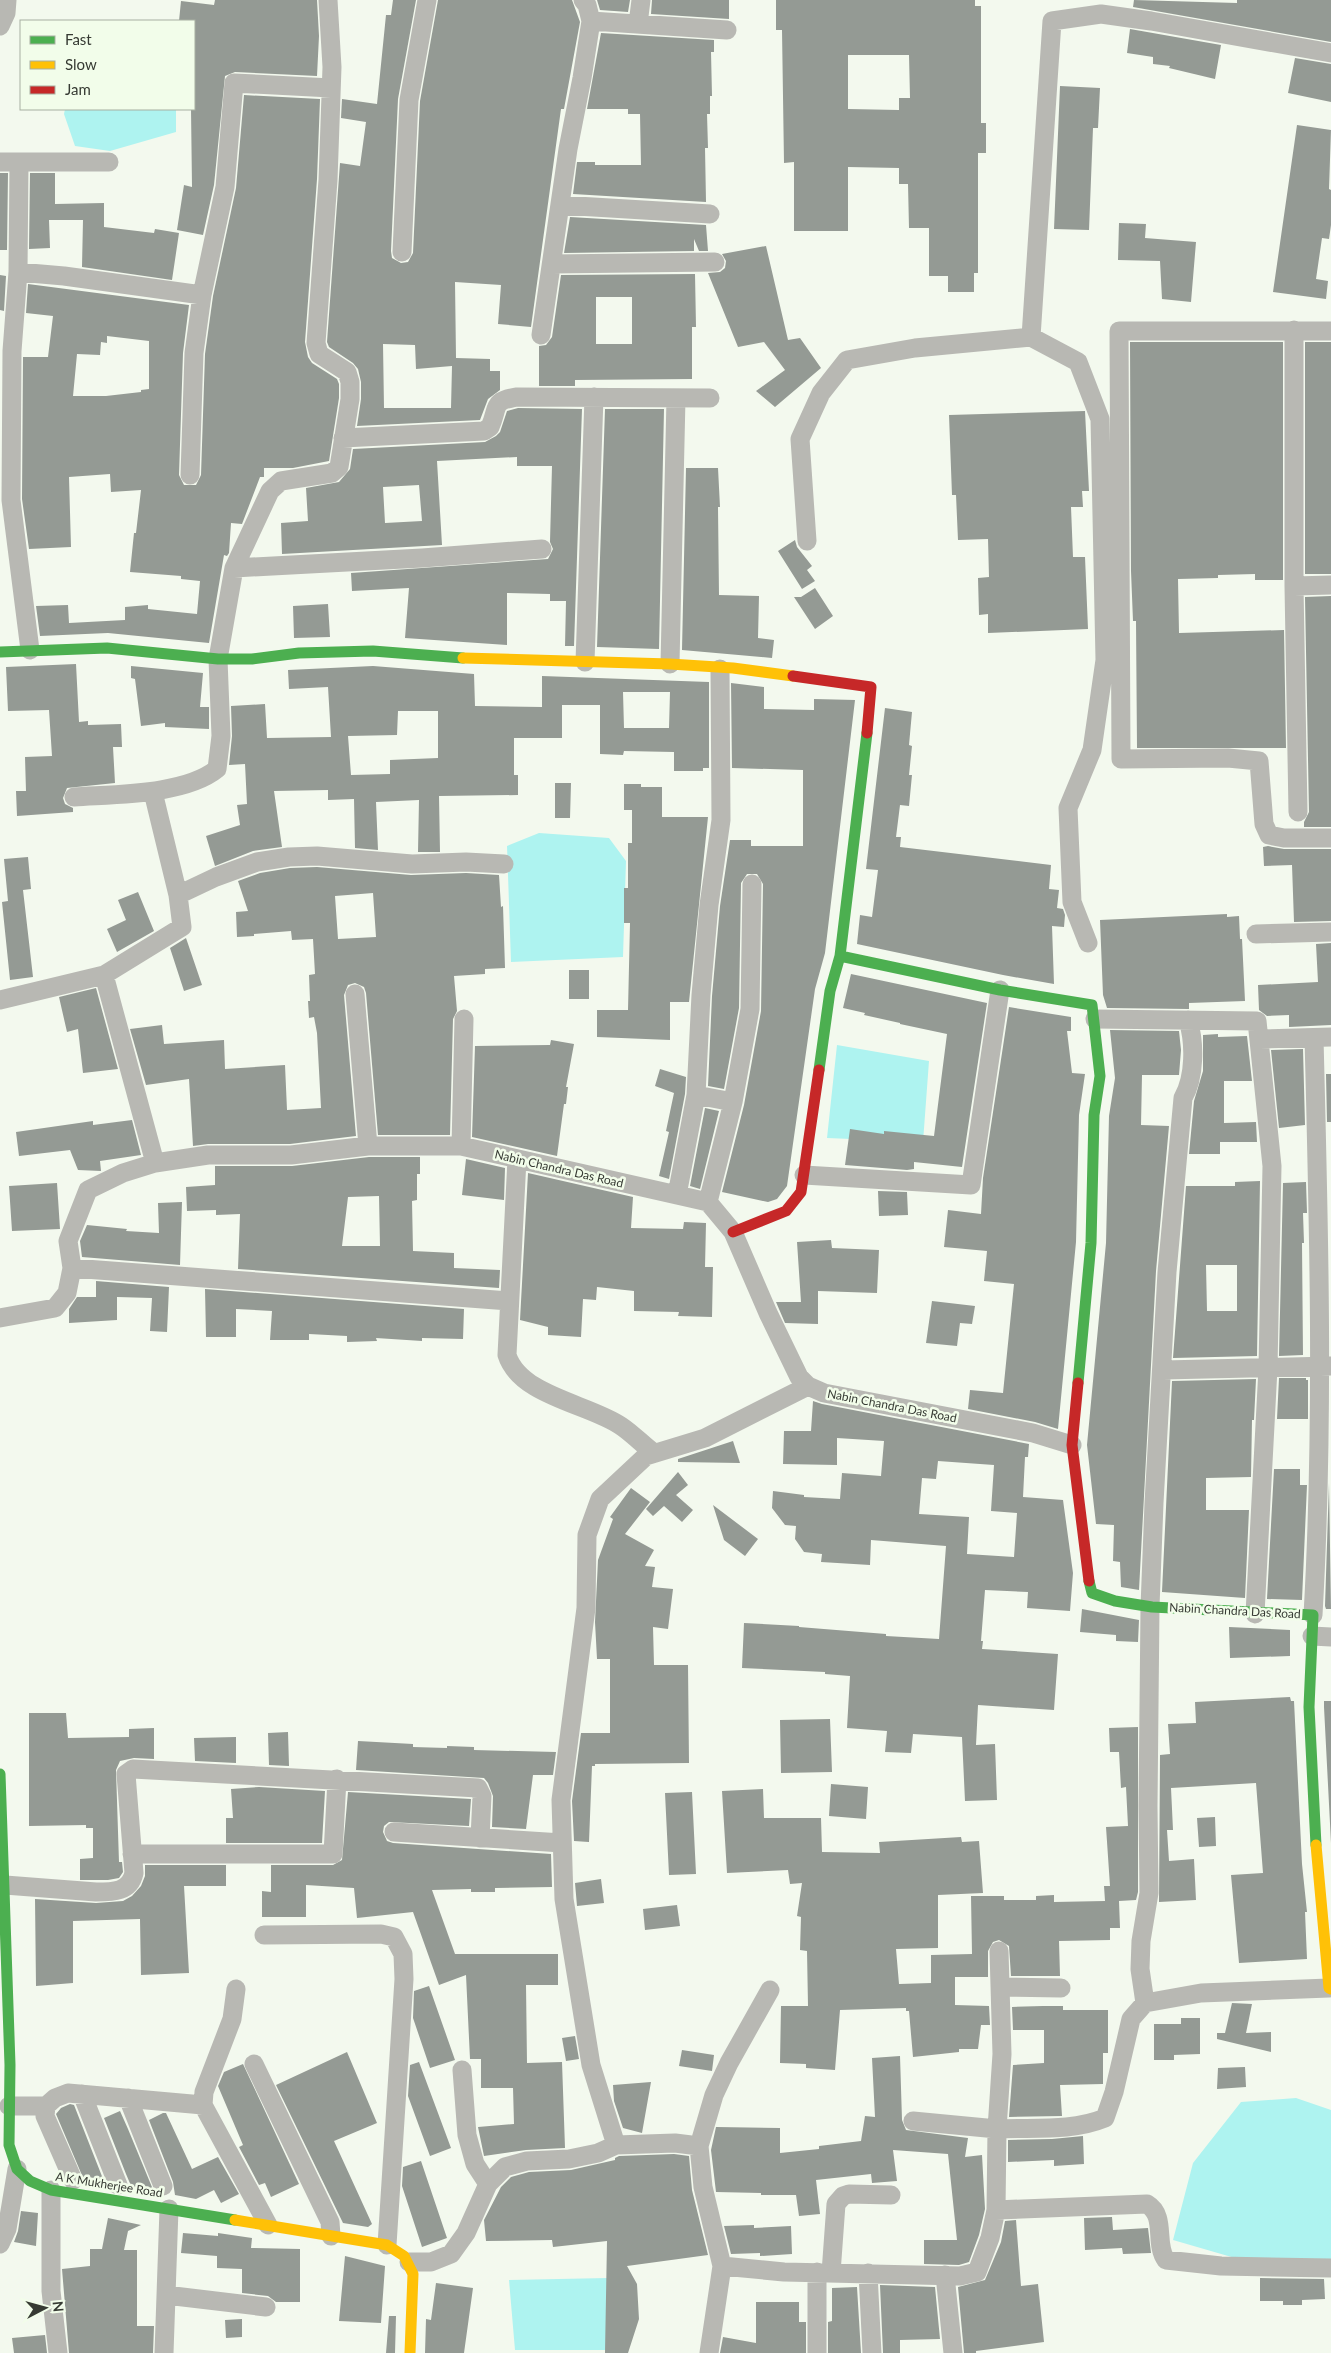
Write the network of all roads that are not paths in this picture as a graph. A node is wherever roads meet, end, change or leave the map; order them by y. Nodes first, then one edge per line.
1 (7, 0) edge
2 (328, 0) edge
3 (427, 0) edge
4 (583, 0) edge
5 (641, 0) edge
6 (591, 21) junction
7 (638, 24) junction
8 (0, 26) edge
9 (727, 30) dead end
10 (1331, 53) edge
11 (331, 88) junction
12 (0, 162) edge
13 (110, 162) dead end
14 (19, 163) junction
15 (560, 205) junction
16 (710, 214) dead end
17 (402, 252) dead end
18 (716, 262) dead end
19 (552, 264) junction
20 (18, 272) junction
21 (202, 295) junction
22 (1294, 330) junction
23 (1331, 331) edge
24 (541, 335) dead end
25 (1031, 337) junction
26 (6, 351) edge
27 (594, 397) junction
28 (676, 398) junction
29 (710, 398) dead end
30 (342, 438) junction
31 (5, 446) edge
32 (190, 475) dead end
33 (807, 541) dead end
34 (542, 549) dead end
35 (234, 568) junction
36 (1331, 585) edge
37 (1294, 586) junction
38 (30, 650) junction
39 (0, 652) edge
40 (218, 659) junction
41 (585, 662) junction
42 (670, 664) junction
43 (720, 669) junction
44 (153, 792) junction
45 (74, 797) dead end
46 (1298, 812) dead end
47 (1331, 838) edge
48 (504, 864) dead end
49 (752, 884) dead end
50 (178, 895) junction
51 (1331, 932) edge
52 (1256, 934) dead end
53 (1088, 943) dead end
54 (840, 956) junction
55 (104, 975) junction
56 (1000, 990) junction
57 (355, 994) dead end
58 (0, 1000) edge
59 (464, 1019) dead end
60 (1095, 1019) junction
61 (1188, 1020) junction
62 (1322, 1037) edge
63 (1260, 1039) junction
64 (696, 1095) junction
65 (734, 1102) junction
66 (368, 1146) junction
67 (461, 1146) junction
68 (517, 1159) junction
69 (155, 1162) junction
70 (804, 1175) junction
71 (677, 1195) junction
72 (708, 1202) junction
73 (733, 1232) junction
74 (72, 1268) junction
75 (509, 1301) junction
76 (0, 1318) edge
77 (1325, 1366) edge
78 (1268, 1368) junction
79 (1163, 1370) junction
80 (808, 1386) junction
81 (1072, 1445) junction
82 (654, 1454) junction
83 (1150, 1607) junction
84 (1254, 1614) junction
85 (1313, 1615) junction
86 (1312, 1636) junction
87 (1331, 1637) edge
88 (0, 1774) edge
89 (337, 1779) junction
90 (394, 1832) dead end
91 (480, 1838) junction
92 (562, 1843) junction
93 (132, 1854) junction
94 (5, 1885) junction
95 (264, 1935) dead end
96 (3, 1943) edge
97 (999, 1951) dead end
98 (1000, 1987) junction
99 (1061, 1988) dead end
100 (1330, 1989) edge
101 (236, 1990) dead end
102 (770, 1990) dead end
103 (1145, 2003) junction
104 (254, 2064) dead end
105 (462, 2070) dead end
106 (5, 2072) edge
107 (82, 2094) junction
108 (128, 2098) junction
109 (203, 2105) junction
110 (10, 2106) junction
111 (46, 2106) junction
112 (913, 2120) dead end
113 (997, 2129) junction
114 (616, 2145) junction
115 (699, 2146) junction
116 (17, 2169) junction
117 (73, 2180) dead end
118 (488, 2184) junction
119 (118, 2185) dead end
120 (163, 2186) dead end
121 (51, 2190) junction
122 (891, 2195) dead end
123 (169, 2209) junction
124 (996, 2210) junction
125 (268, 2225) junction
126 (2, 2234) edge
127 (331, 2236) junction
128 (387, 2245) junction
129 (409, 2262) junction
130 (722, 2266) junction
131 (1331, 2268) edge
132 (824, 2273) junction
133 (868, 2273) junction
134 (945, 2276) junction
135 (166, 2295) junction
136 (266, 2307) dead end
137 (58, 2353) edge
138 (164, 2353) edge
139 (410, 2353) edge
140 (709, 2353) edge
141 (817, 2353) edge
142 (872, 2353) edge
143 (953, 2353) edge

1 - 8 street
2 - 11 street
3 - 17 street
4 - 6 street
5 - 7 street
6 - 7 street
6 - 15 street
7 - 9 street
10 - 25 street
11 - 21 street
11 - 30 street
12 - 14 street
13 - 14 street
14 - 20 street
15 - 16 street
15 - 19 street
18 - 19 street
19 - 24 street
20 - 21 street
20 - 26 street
21 - 32 street
22 - 23 street
22 - 37 street
22 - 47 street
25 - 33 street
25 - 53 street
26 - 31 street
27 - 28 street
27 - 30 street
27 - 41 street
28 - 29 street
28 - 42 street
30 - 35 street
31 - 38 street
34 - 35 street
35 - 40 street
36 - 37 street
37 - 46 street
38 - 39 street
38 - 40 street
40 - 41 street
40 - 44 street
41 - 42 street
42 - 43 street
43 - 54 street
43 - 64 street
44 - 45 street
44 - 50 street
48 - 50 street
49 - 65 street
50 - 55 street
51 - 52 street
54 - 56 street
54 - 70 street
55 - 58 street
55 - 69 street
56 - 60 street
56 - 70 street
57 - 66 street
59 - 67 street
60 - 61 street
60 - 81 street
61 - 63 street
61 - 79 street
62 - 63 street
62 - 77 street
63 - 78 street
64 - 65 street
64 - 71 street
65 - 72 street
66 - 67 street, Nabin Chandra Das Road
66 - 69 street, Nabin Chandra Das Road
67 - 68 street, Nabin Chandra Das Road
68 - 71 street, Nabin Chandra Das Road
68 - 75 street
69 - 74 street, Nabin Chandra Das Road
70 - 73 street
71 - 72 street, Nabin Chandra Das Road
72 - 73 street
73 - 80 street
74 - 75 street
74 - 76 street, Nabin Chandra Das Road
75 - 82 street
77 - 78 street
77 - 85 street
78 - 79 street
78 - 84 street
79 - 83 street
80 - 81 street, Nabin Chandra Das Road
80 - 82 street
81 - 83 street, Nabin Chandra Das Road
82 - 92 street
83 - 84 street, Nabin Chandra Das Road
83 - 103 street
84 - 85 street, Nabin Chandra Das Road
85 - 86 street, Nabin Chandra Das Road
86 - 87 street
86 - 100 street, Nabin Chandra Das Road
88 - 94 street
89 - 91 street
89 - 93 street
89 - 93 street
90 - 91 street
91 - 92 street
92 - 114 street
93 - 94 street
94 - 96 street
95 - 128 street
96 - 106 street
97 - 98 street
98 - 99 street
98 - 113 street
100 - 103 street
101 - 109 street
102 - 115 street
103 - 113 street
104 - 127 street
105 - 118 street
106 - 110 street
107 - 108 street
107 - 111 street
107 - 119 street
108 - 109 street
108 - 120 street
109 - 125 street
110 - 111 street
110 - 116 street
111 - 117 street
112 - 113 street
113 - 124 street
114 - 115 street
114 - 118 street
115 - 130 street
116 - 121 street, A K Mukherjee Road
116 - 126 street
118 - 129 street
121 - 123 street, A K Mukherjee Road
121 - 137 street
122 - 132 street
123 - 125 street, A K Mukherjee Road
123 - 135 street
124 - 131 street
124 - 134 street
125 - 127 street, A K Mukherjee Road
127 - 128 street, A K Mukherjee Road
128 - 129 street, A K Mukherjee Road
129 - 139 street
130 - 132 street
130 - 140 street
132 - 133 street
132 - 141 street
133 - 134 street
133 - 142 street
134 - 143 street
135 - 136 street
135 - 138 street

